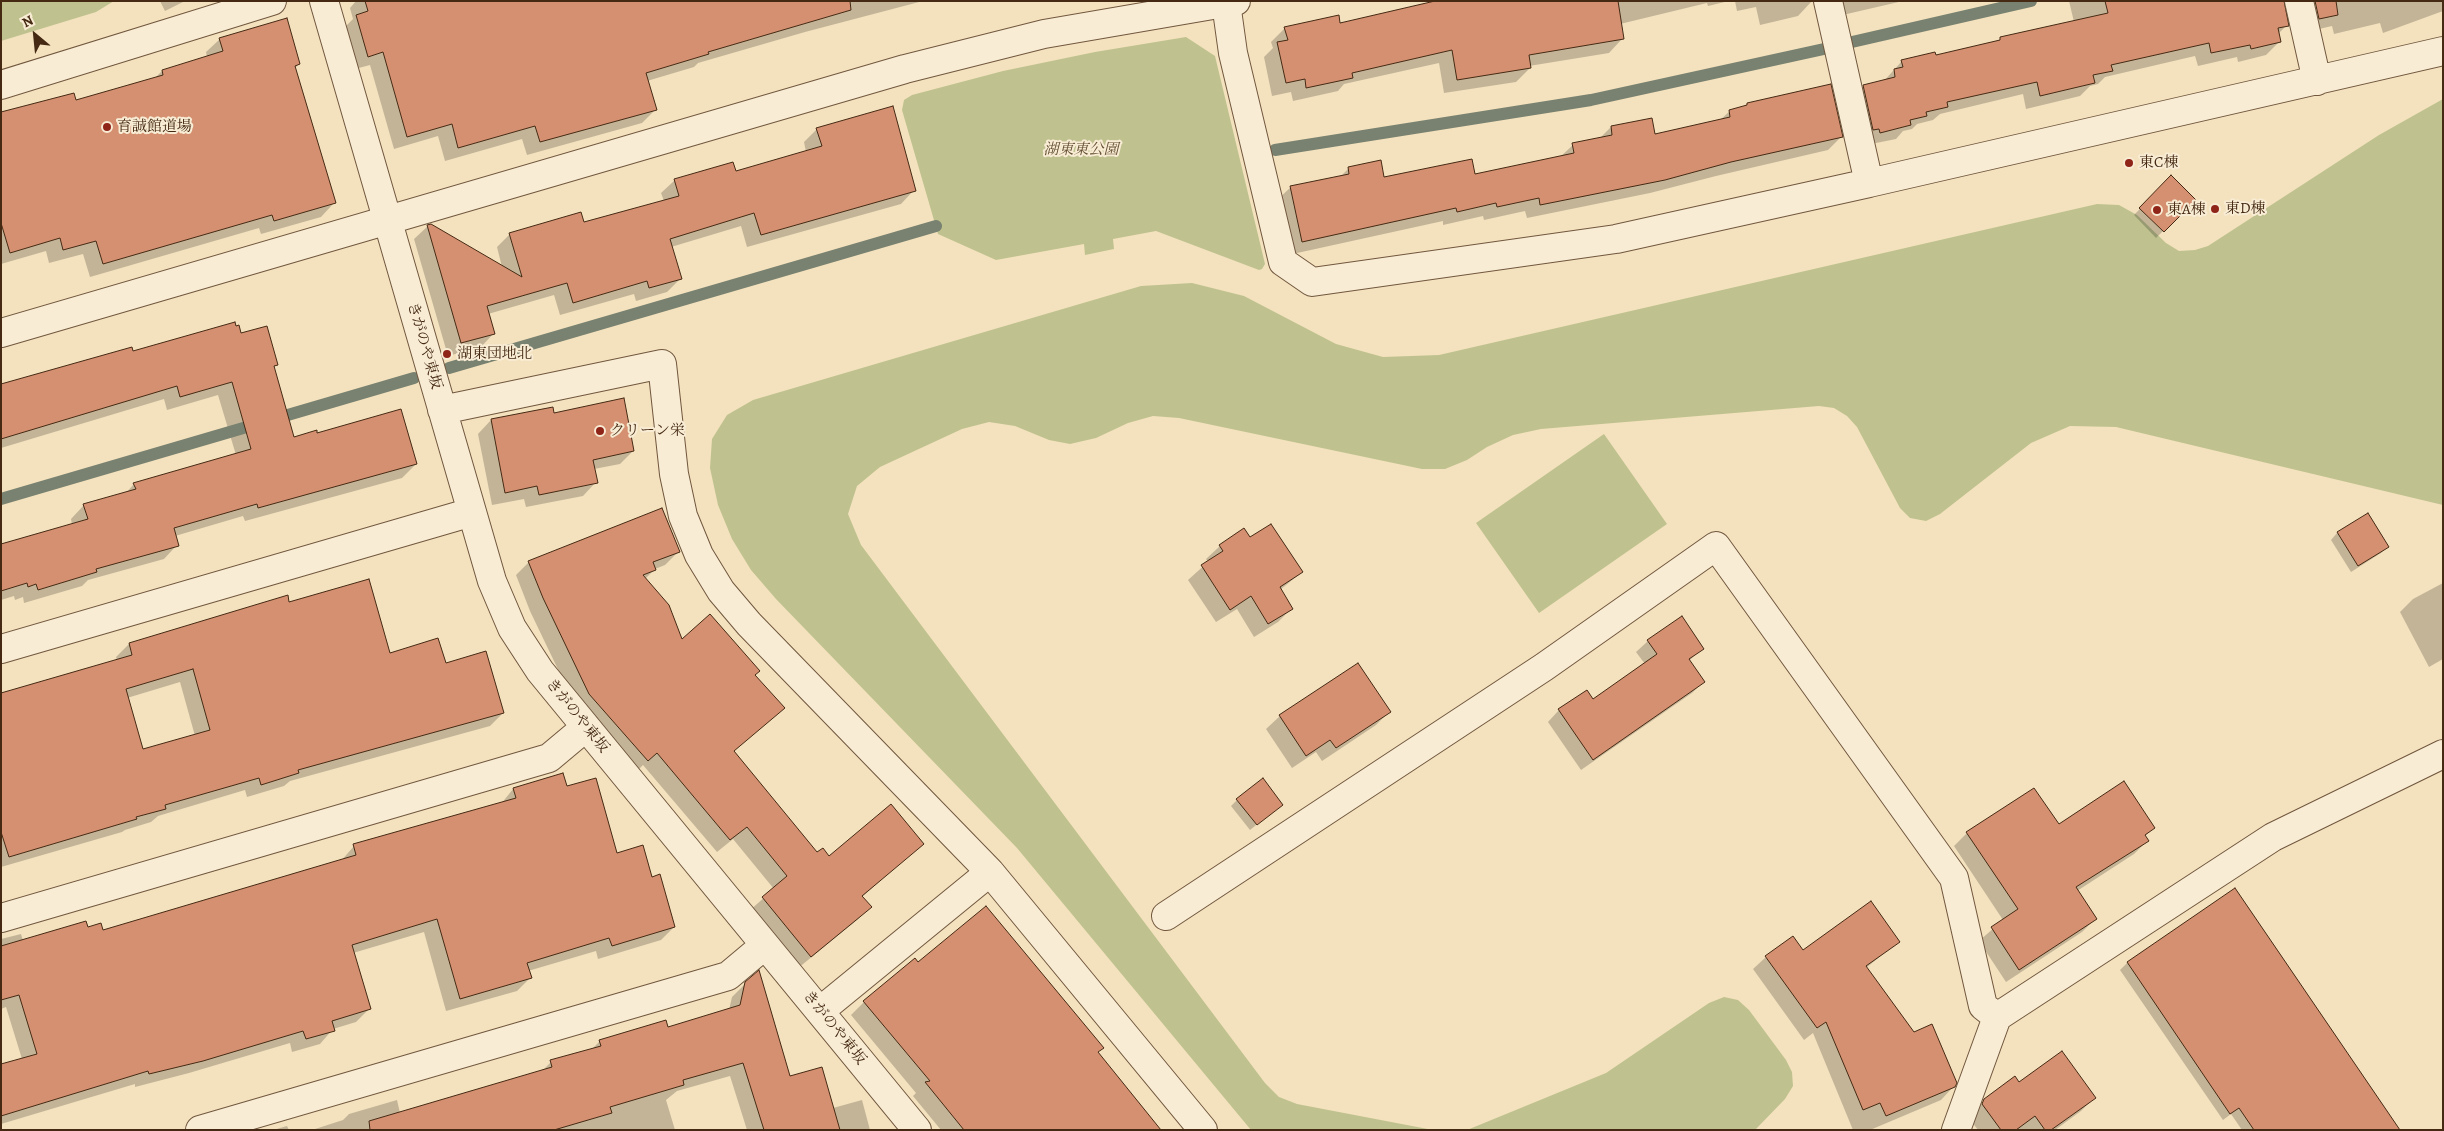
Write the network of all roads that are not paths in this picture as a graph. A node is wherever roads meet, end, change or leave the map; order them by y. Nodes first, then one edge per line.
1 (272, 1) edge
2 (324, 1) edge
3 (1828, 1) edge
4 (2299, 1) edge
5 (1231, 2) edge
6 (1193, 5) edge
7 (2443, 51) edge
8 (2317, 81) junction
9 (1, 85) edge
10 (1869, 183) junction
11 (387, 220) junction
12 (1, 333) edge
13 (442, 410) junction
14 (472, 512) junction
15 (1, 649) edge
16 (586, 727) junction
17 (2443, 754) edge
18 (990, 872) junction
19 (1166, 916) dead end
20 (1, 918) edge
21 (765, 945) junction
22 (820, 1011) junction
23 (1997, 1017) junction
24 (200, 1130) edge
25 (917, 1130) edge
26 (1203, 1130) edge
27 (1956, 1130) edge

1 - 9 street
2 - 11 street, きがのや東坂
3 - 10 street
4 - 8 street
5 - 6 street
5 - 10 street
6 - 11 street
7 - 8 street
8 - 10 street
11 - 12 street
11 - 13 street, きがのや東坂
13 - 14 street, きがのや東坂
13 - 18 street
14 - 15 street
14 - 16 street, きがのや東坂
16 - 20 street
16 - 21 street, きがのや東坂
17 - 23 street
18 - 22 street
18 - 26 street
19 - 23 street
21 - 22 street, きがのや東坂
21 - 24 street
22 - 25 street, きがのや東坂
23 - 27 street

